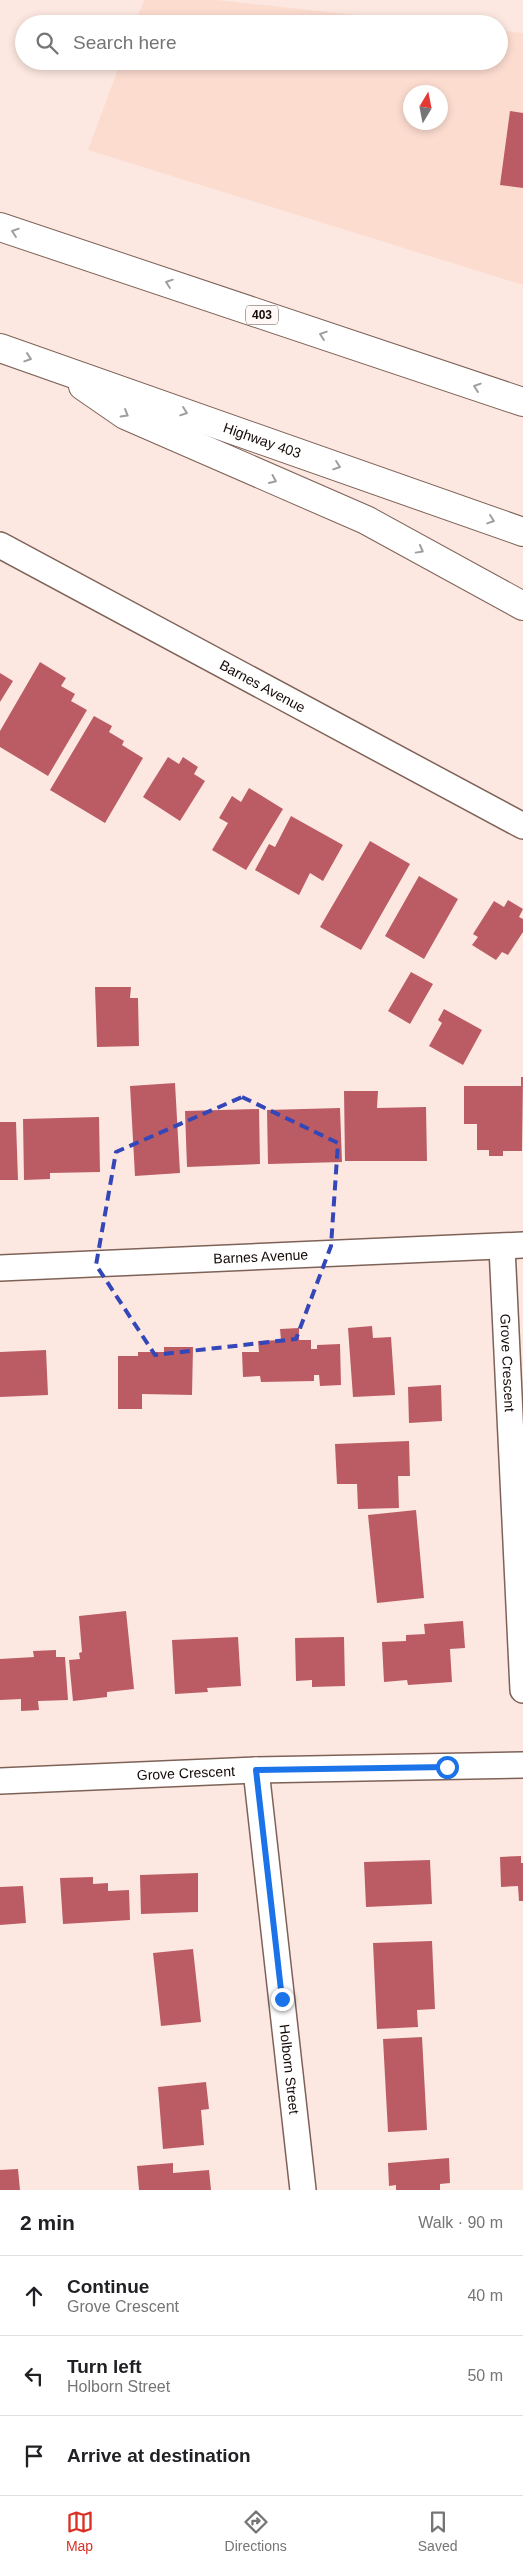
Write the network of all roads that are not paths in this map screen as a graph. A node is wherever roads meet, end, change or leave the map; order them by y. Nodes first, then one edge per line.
1 (0, 227) edge
2 (0, 348) edge
3 (56, 367) junction
4 (523, 402) edge
5 (523, 532) edge
6 (0, 546) edge
7 (523, 606) edge
8 (523, 826) edge
9 (512, 1246) edge
10 (0, 1268) edge
11 (523, 1690) edge
12 (523, 1765) edge
13 (256, 1770) junction
14 (0, 1781) edge
15 (303, 2190) edge

4 -> 1 highway, 403
2 -> 3 highway, Highway 403
3 -> 5 highway, Highway 403
3 -> 7 highway
6 - 8 street, Barnes Avenue
9 - 10 street, Barnes Avenue
9 - 11 street, Grove Crescent
12 - 13 street, Grove Crescent
13 - 14 street, Grove Crescent
13 - 15 street, Holborn Street

